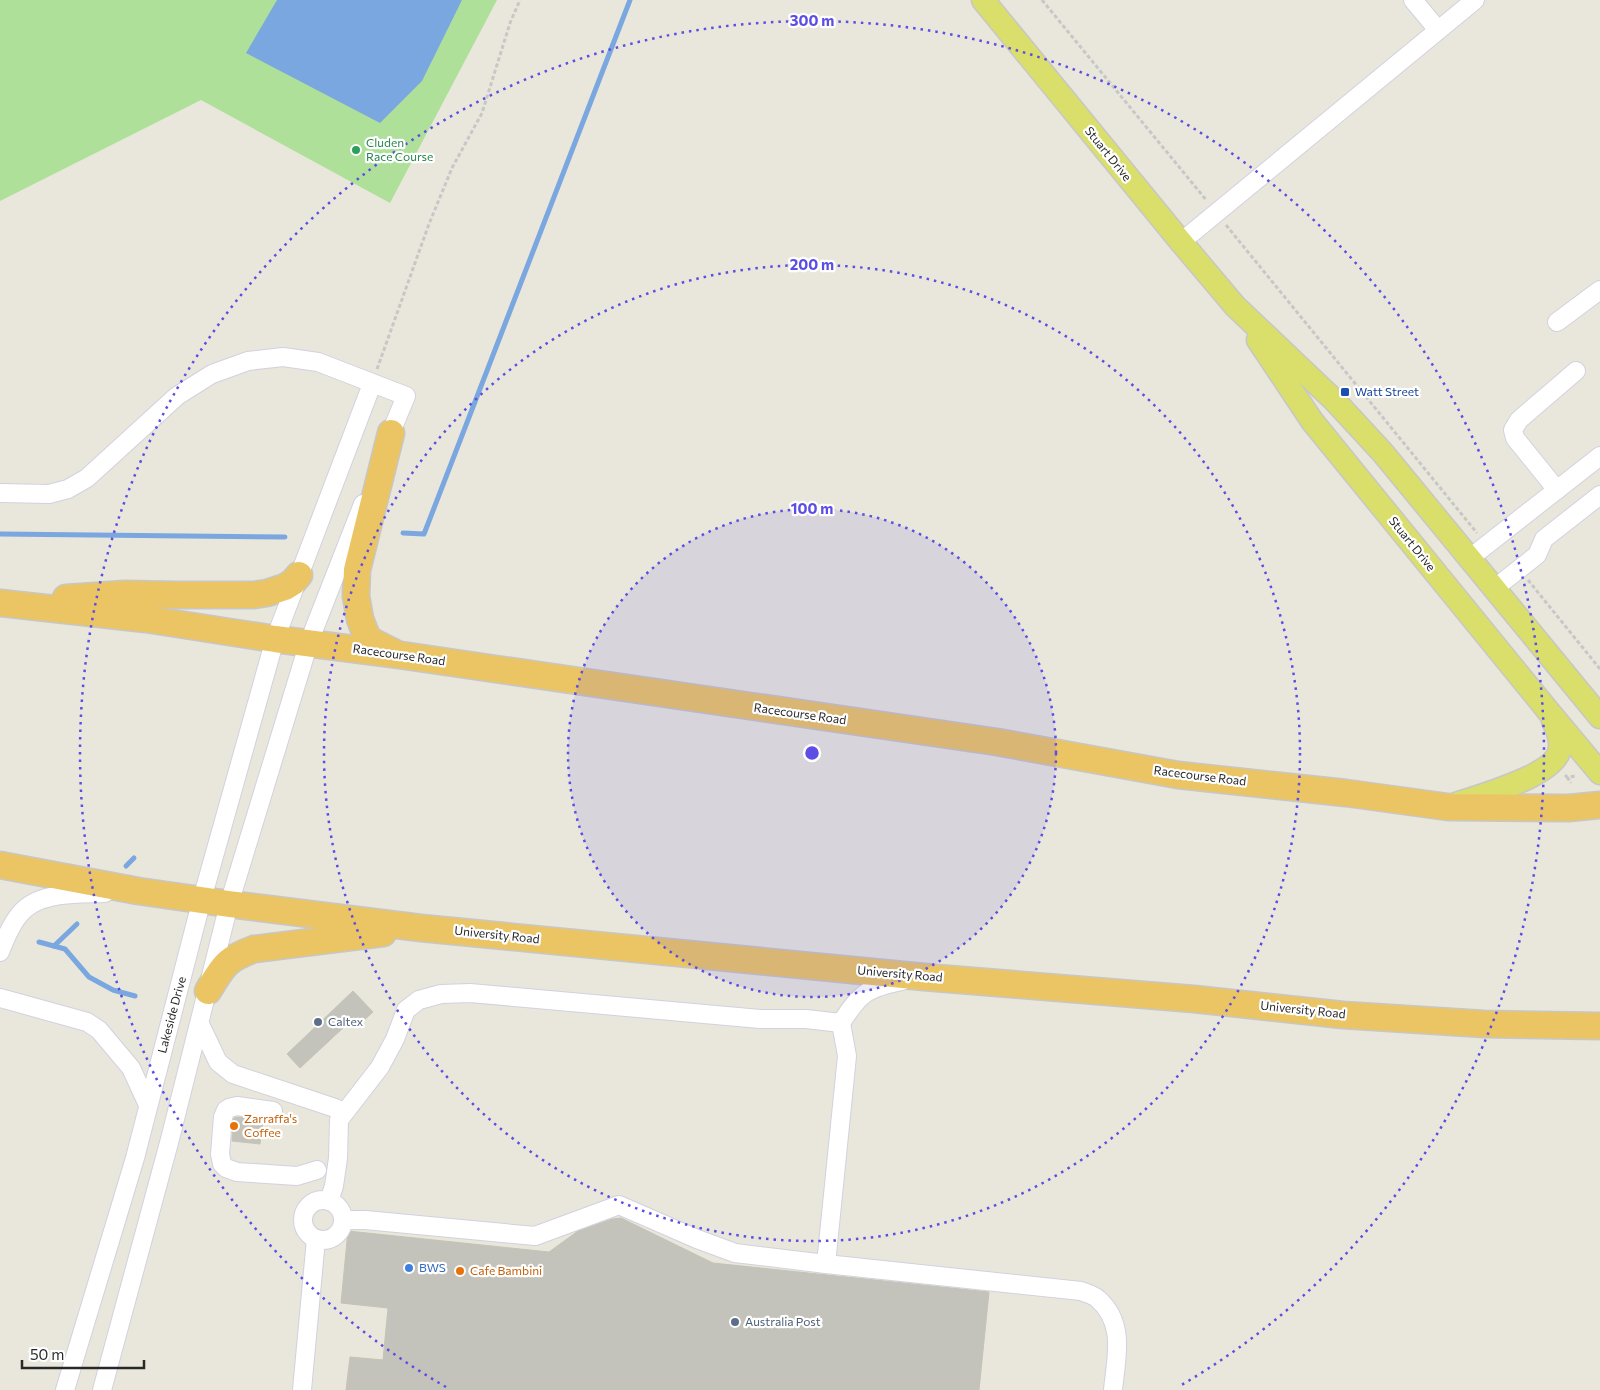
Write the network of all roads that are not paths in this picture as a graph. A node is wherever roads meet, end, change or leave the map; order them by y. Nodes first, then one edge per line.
1 (983, 0) edge
2 (1413, 0) edge
3 (1475, 0) edge
4 (1438, 30) junction
5 (1181, 242) junction
6 (1600, 290) edge
7 (1235, 306) junction
8 (1557, 322) dead end
9 (1576, 372) dead end
10 (372, 384) junction
11 (391, 433) junction
12 (1600, 456) edge
13 (1557, 490) junction
14 (0, 493) edge
15 (1600, 495) edge
16 (1478, 552) junction
17 (299, 575) junction
18 (1495, 588) junction
19 (0, 602) edge
20 (275, 639) junction
21 (309, 642) junction
22 (400, 655) junction
23 (1549, 712) junction
24 (1600, 717) edge
25 (1592, 774) edge
26 (1600, 805) edge
27 (1448, 807) junction
28 (0, 865) edge
29 (138, 891) junction
30 (202, 900) junction
31 (230, 904) junction
32 (421, 928) junction
33 (0, 952) edge
34 (924, 976) junction
35 (208, 991) junction
36 (0, 998) edge
37 (841, 1023) junction
38 (200, 1024) junction
39 (1600, 1026) edge
40 (148, 1105) junction
41 (273, 1111) dead end
42 (344, 1112) junction
43 (268, 1166) dead end
44 (317, 1170) junction
45 (336, 1172) junction
46 (329, 1201) junction
47 (343, 1220) junction
48 (316, 1239) junction
49 (826, 1264) junction
50 (65, 1390) edge
51 (102, 1390) edge
52 (302, 1390) edge
53 (1113, 1390) edge

1 - 5 main road, Stuart Drive
2 - 4 street
3 - 4 street
4 - 5 street
5 - 7 main road, Stuart Drive
6 - 8 street
7 - 16 main road, Stuart Drive
7 - 23 main road, Stuart Drive
9 - 13 street
10 - 11 street
10 - 14 street
10 - 17 street, Lakeside Drive
11 - 21 street
11 - 22 highway
12 - 13 street
13 - 16 street
15 - 18 street
16 - 18 main road, Stuart Drive
17 - 19 highway
17 - 20 street, Lakeside Drive
18 - 24 main road, Stuart Drive
19 - 20 highway, Racecourse Road
20 - 21 highway, Racecourse Road
20 - 30 street, Lakeside Drive
21 - 22 highway, Racecourse Road
21 - 31 street
22 - 27 highway, Racecourse Road
23 - 25 main road, Stuart Drive
23 - 27 main road
26 - 27 highway, Racecourse Road
28 - 29 highway
29 - 30 highway
29 - 33 street
30 - 31 highway, University Road
30 - 40 street, Lakeside Drive
31 - 32 highway, University Road
31 - 35 street
32 - 34 highway, University Road
32 - 35 highway
34 - 37 street
34 - 39 highway, University Road
35 - 38 street
36 - 40 street
37 - 42 street
37 - 49 street
38 - 42 street
38 - 51 street
40 - 50 street, Lakeside Drive
41 - 44 street
42 - 45 street
43 - 44 street
44 - 45 street
45 - 46 street
46 - 47 street
46 - 48 street
47 - 48 street
47 - 49 street
48 - 52 street
49 - 53 street

